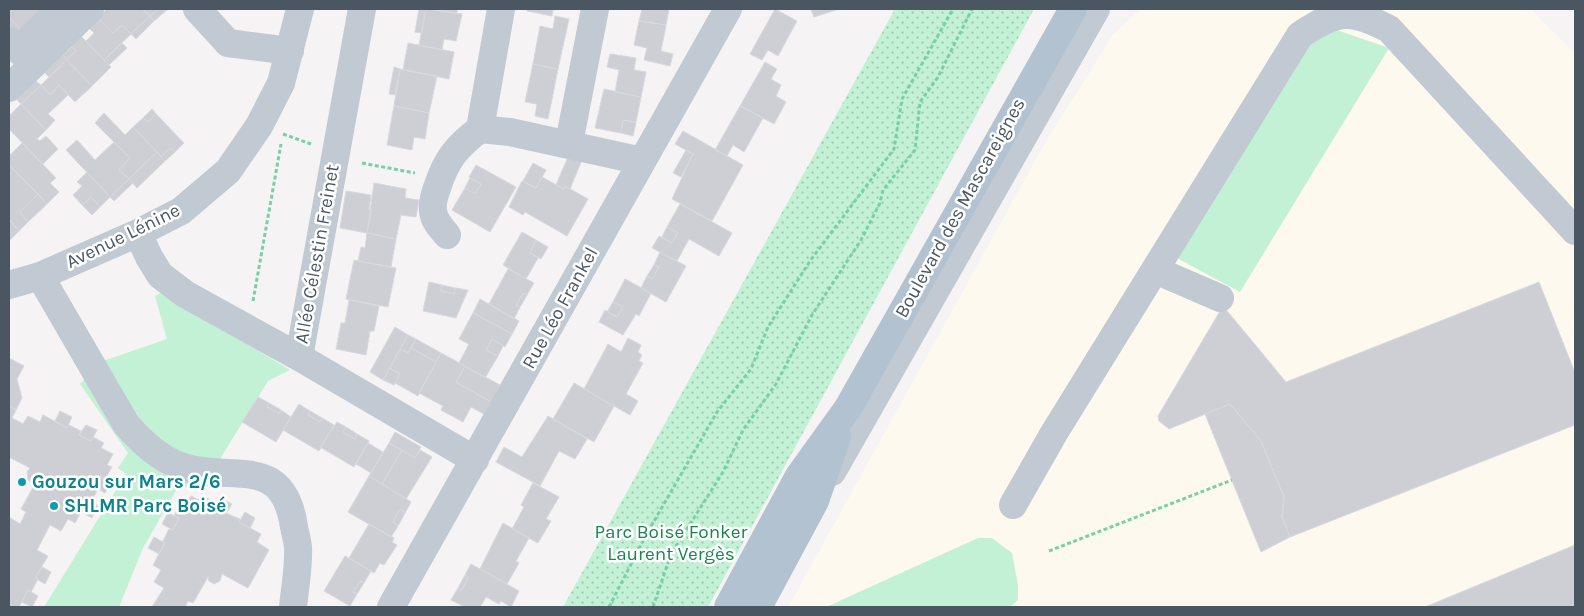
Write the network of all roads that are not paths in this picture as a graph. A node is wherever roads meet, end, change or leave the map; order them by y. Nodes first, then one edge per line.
1 (60, 9) edge
2 (90, 9) edge
3 (197, 9) edge
4 (300, 9) edge
5 (362, 9) edge
6 (501, 9) edge
7 (595, 9) edge
8 (728, 9) edge
9 (1073, 9) edge
10 (1096, 9) edge
11 (290, 51) junction
12 (20, 52) edge
13 (9, 88) edge
14 (480, 129) junction
15 (568, 143) junction
16 (642, 162) junction
17 (1575, 231) edge
18 (138, 233) junction
19 (447, 235) dead end
20 (1155, 270) junction
21 (40, 276) junction
22 (9, 285) edge
23 (1220, 298) dead end
24 (299, 357) junction
25 (848, 408) junction
26 (475, 460) junction
27 (815, 501) junction
28 (1013, 505) dead end
29 (293, 607) edge
30 (391, 607) edge
31 (728, 607) edge
32 (758, 607) edge

1 - 12 street
2 - 12 street
3 - 11 street
4 - 11 street, Avenue Lénine
5 - 24 street, Allée Célestin Freinet
6 - 14 street
7 - 15 street
8 - 16 street, Rue Léo Frankel
9 - 25 main road, Boulevard des Mascareignes
10 - 27 street
11 - 18 street, Avenue Lénine
12 - 13 street
14 - 15 street
14 - 19 street
15 - 16 street
16 - 26 street, Rue Léo Frankel
17 - 20 street
18 - 21 street, Avenue Lénine
18 - 24 street
20 - 23 street
20 - 28 street
21 - 22 street, Avenue Lénine
21 - 29 street
24 - 26 street, Allée Célestin Freinet
25 - 27 main road, Boulevard des Mascareignes
25 - 31 main road, Boulevard des Mascareignes
26 - 30 street, Rue Léo Frankel
27 - 32 main road, Boulevard des Mascareignes

